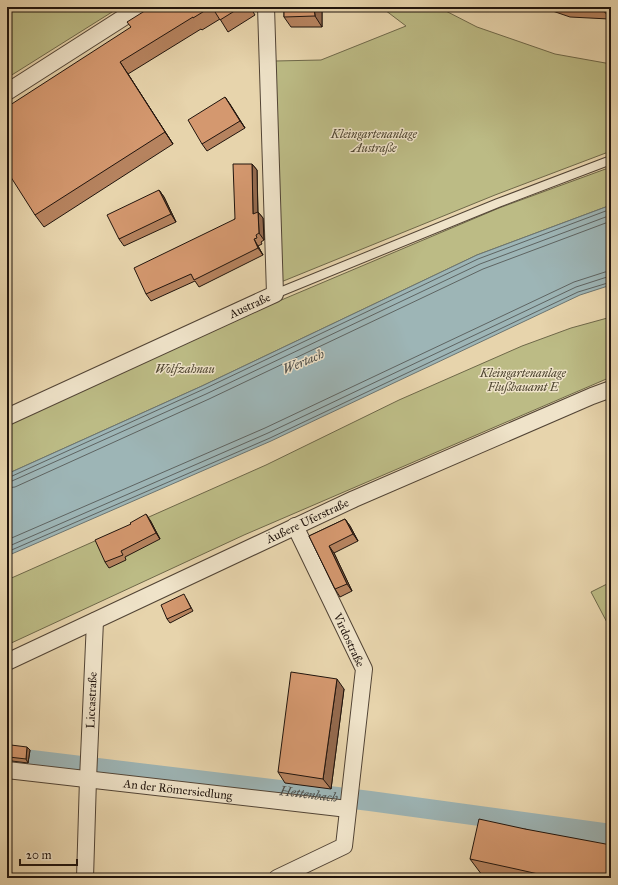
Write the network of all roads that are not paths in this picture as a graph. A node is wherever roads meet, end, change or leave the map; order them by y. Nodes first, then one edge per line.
1 (140, 7) edge
2 (266, 7) edge
3 (7, 92) edge
4 (611, 160) edge
5 (275, 294) junction
6 (611, 389) edge
7 (7, 417) edge
8 (295, 526) junction
9 (319, 587) dead end
10 (95, 621) junction
11 (7, 662) edge
12 (7, 770) edge
13 (88, 779) junction
14 (348, 809) junction
15 (85, 878) edge
16 (277, 878) edge

1 - 3 street
2 - 5 street, Austraße
4 - 5 lane
5 - 7 street, Austraße
6 - 8 street, Äußere Uferstraße
8 - 9 lane
8 - 10 street, Äußere Uferstraße
8 - 14 street, Virdostraße
10 - 11 street, Äußere Uferstraße
10 - 13 street, Liccastraße
12 - 13 street, An der Römersiedlung
13 - 14 street, An der Römersiedlung
13 - 15 street, Liccastraße
14 - 16 street, Virdostraße

